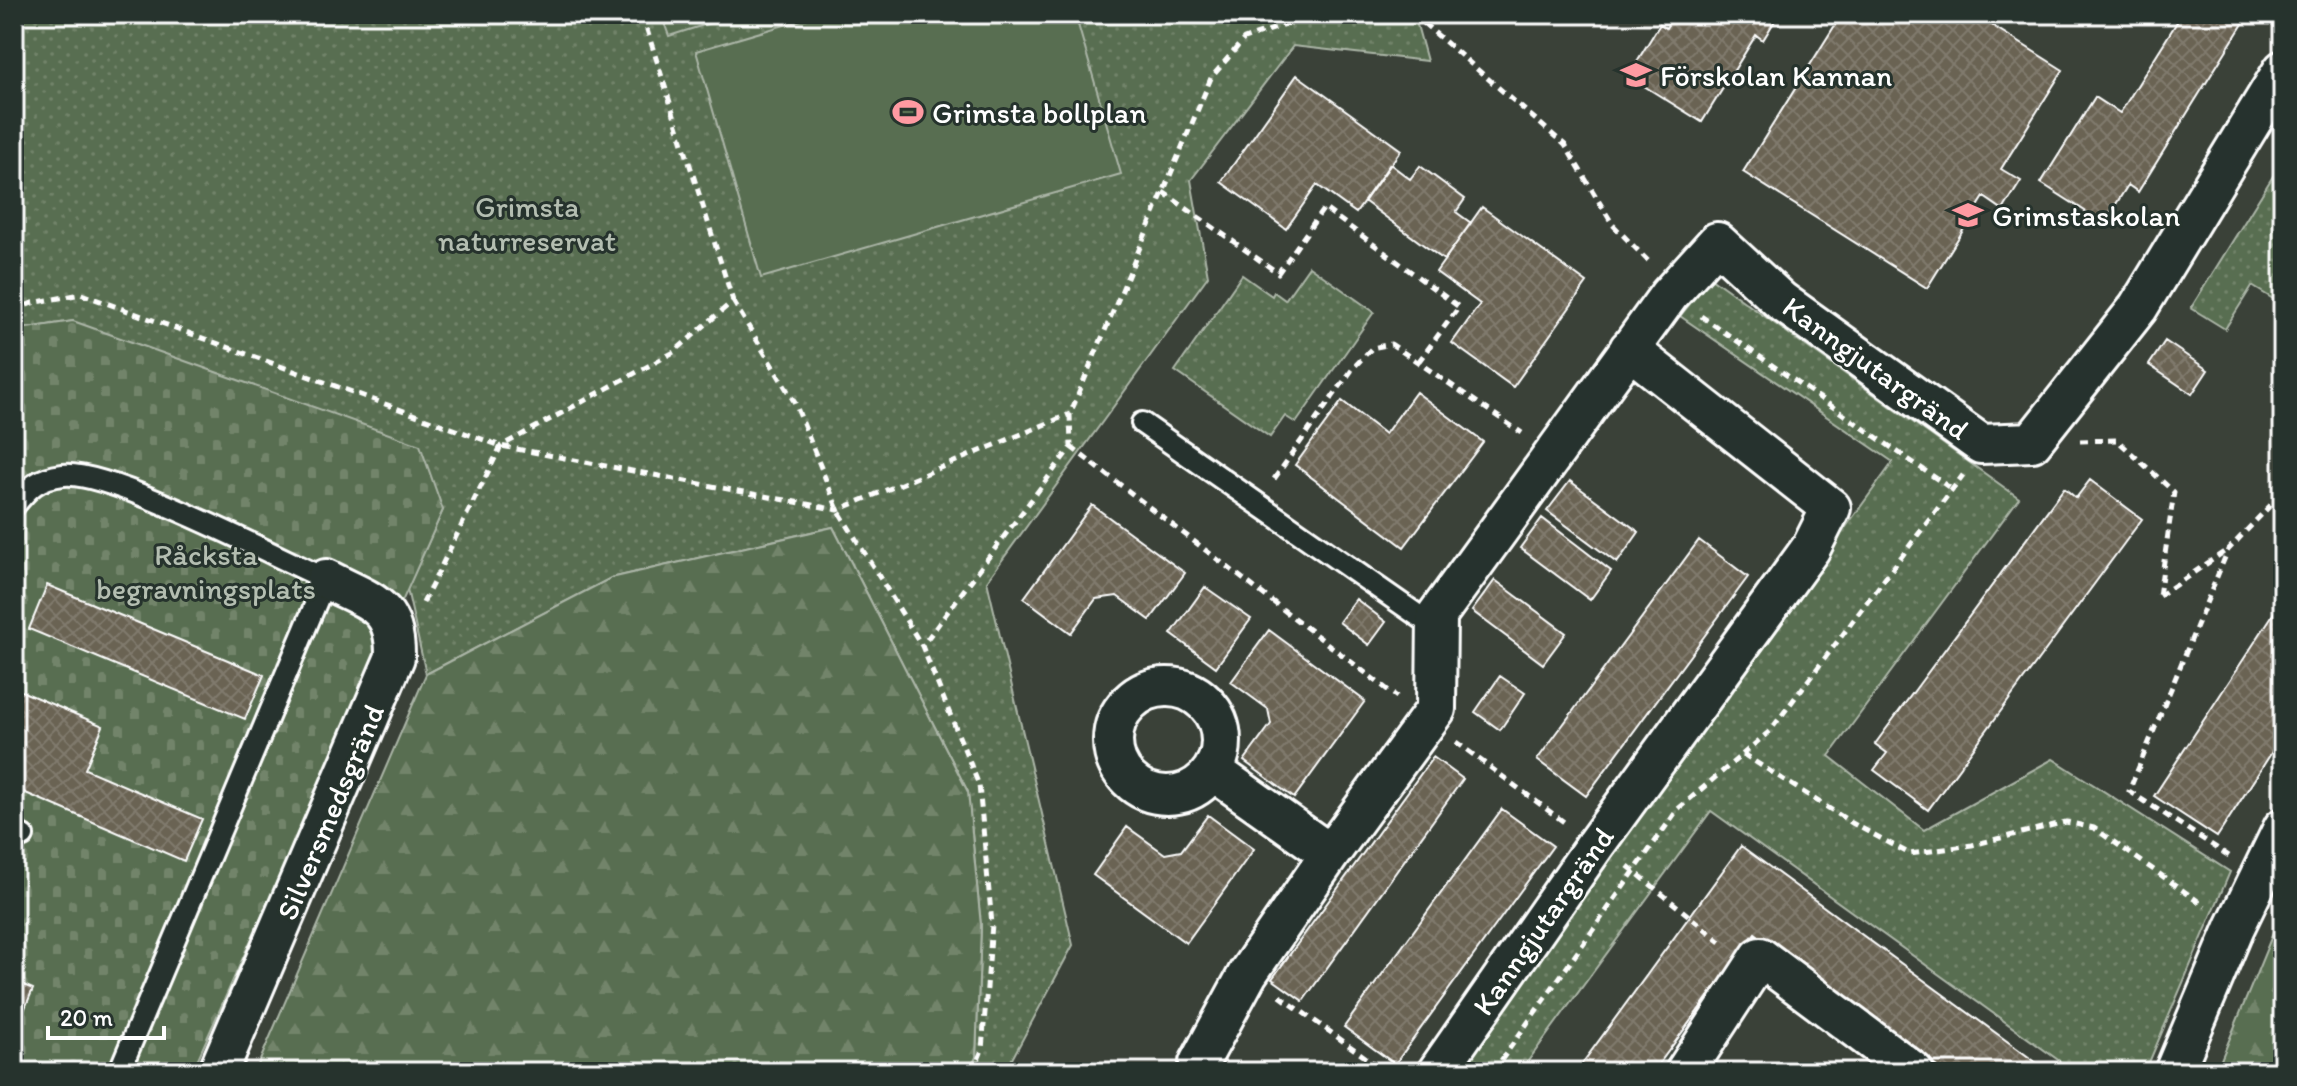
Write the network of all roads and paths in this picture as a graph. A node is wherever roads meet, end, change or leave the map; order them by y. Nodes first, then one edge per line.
1 (642, 14) edge
2 (1317, 14) edge
3 (2283, 70) edge
4 (1163, 192) junction
5 (733, 301) junction
6 (14, 311) edge
7 (1629, 349) junction
8 (1419, 361) junction
9 (1070, 414) junction
10 (1142, 423) dead end
11 (2032, 442) junction
12 (1981, 444) junction
13 (501, 446) junction
14 (1071, 447) junction
15 (1552, 455) junction
16 (2283, 492) edge
17 (1257, 503) junction
18 (14, 506) edge
19 (838, 510) junction
20 (2228, 550) junction
21 (326, 579) junction
22 (1436, 628) junction
23 (922, 646) junction
24 (395, 657) junction
25 (1427, 720) junction
26 (1743, 754) junction
27 (1213, 771) dead end
28 (2283, 828) edge
29 (1595, 845) junction
30 (1330, 854) junction
31 (1635, 870) junction
32 (2259, 876) junction
33 (1689, 916) dead end
34 (2235, 927) junction
35 (1248, 973) junction
36 (1498, 1064) junction
37 (976, 1065) junction
38 (119, 1072) edge
39 (218, 1072) edge
40 (973, 1072) edge
41 (1029, 1072) edge
42 (1202, 1072) edge
43 (1386, 1072) edge
44 (1437, 1072) edge
45 (1495, 1072) edge
46 (1511, 1072) edge
47 (1685, 1072) edge
48 (1914, 1072) edge
49 (2174, 1072) edge

1 - 5 path
2 - 4 path
3 - 11 street
4 - 8 path
4 - 9 path
5 - 13 path
5 - 19 path
6 - 13 path
7 - 12 street, Kanngjutargränd
7 - 15 street, Kanngjutargränd
7 - 29 street, Kanngjutargränd
8 - 15 path
8 - 17 path
9 - 14 path
9 - 19 path
10 - 17 lane
11 - 12 street, Kanngjutargränd
11 - 20 path
12 - 26 path
13 - 19 path
13 - 24 path
14 - 23 path
14 - 25 path
15 - 22 street, Kanngjutargränd
16 - 20 path
17 - 22 lane
18 - 21 lane
19 - 23 path
20 - 32 path
21 - 24 street
21 - 38 lane
22 - 25 street, Kanngjutargränd
23 - 37 path
24 - 39 street, Silversmedsgränd
25 - 29 path
25 - 30 street, Kanngjutargränd
26 - 31 path
26 - 34 path
27 - 30 street
28 - 32 street
29 - 31 path
29 - 44 street, Kanngjutargränd
30 - 35 street, Kanngjutargränd
31 - 33 path
31 - 36 path
32 - 34 street
34 - 49 street
35 - 42 street, Kanngjutargränd
35 - 43 path
36 - 45 path
36 - 46 path
37 - 40 path
37 - 41 path
47 - 48 street

